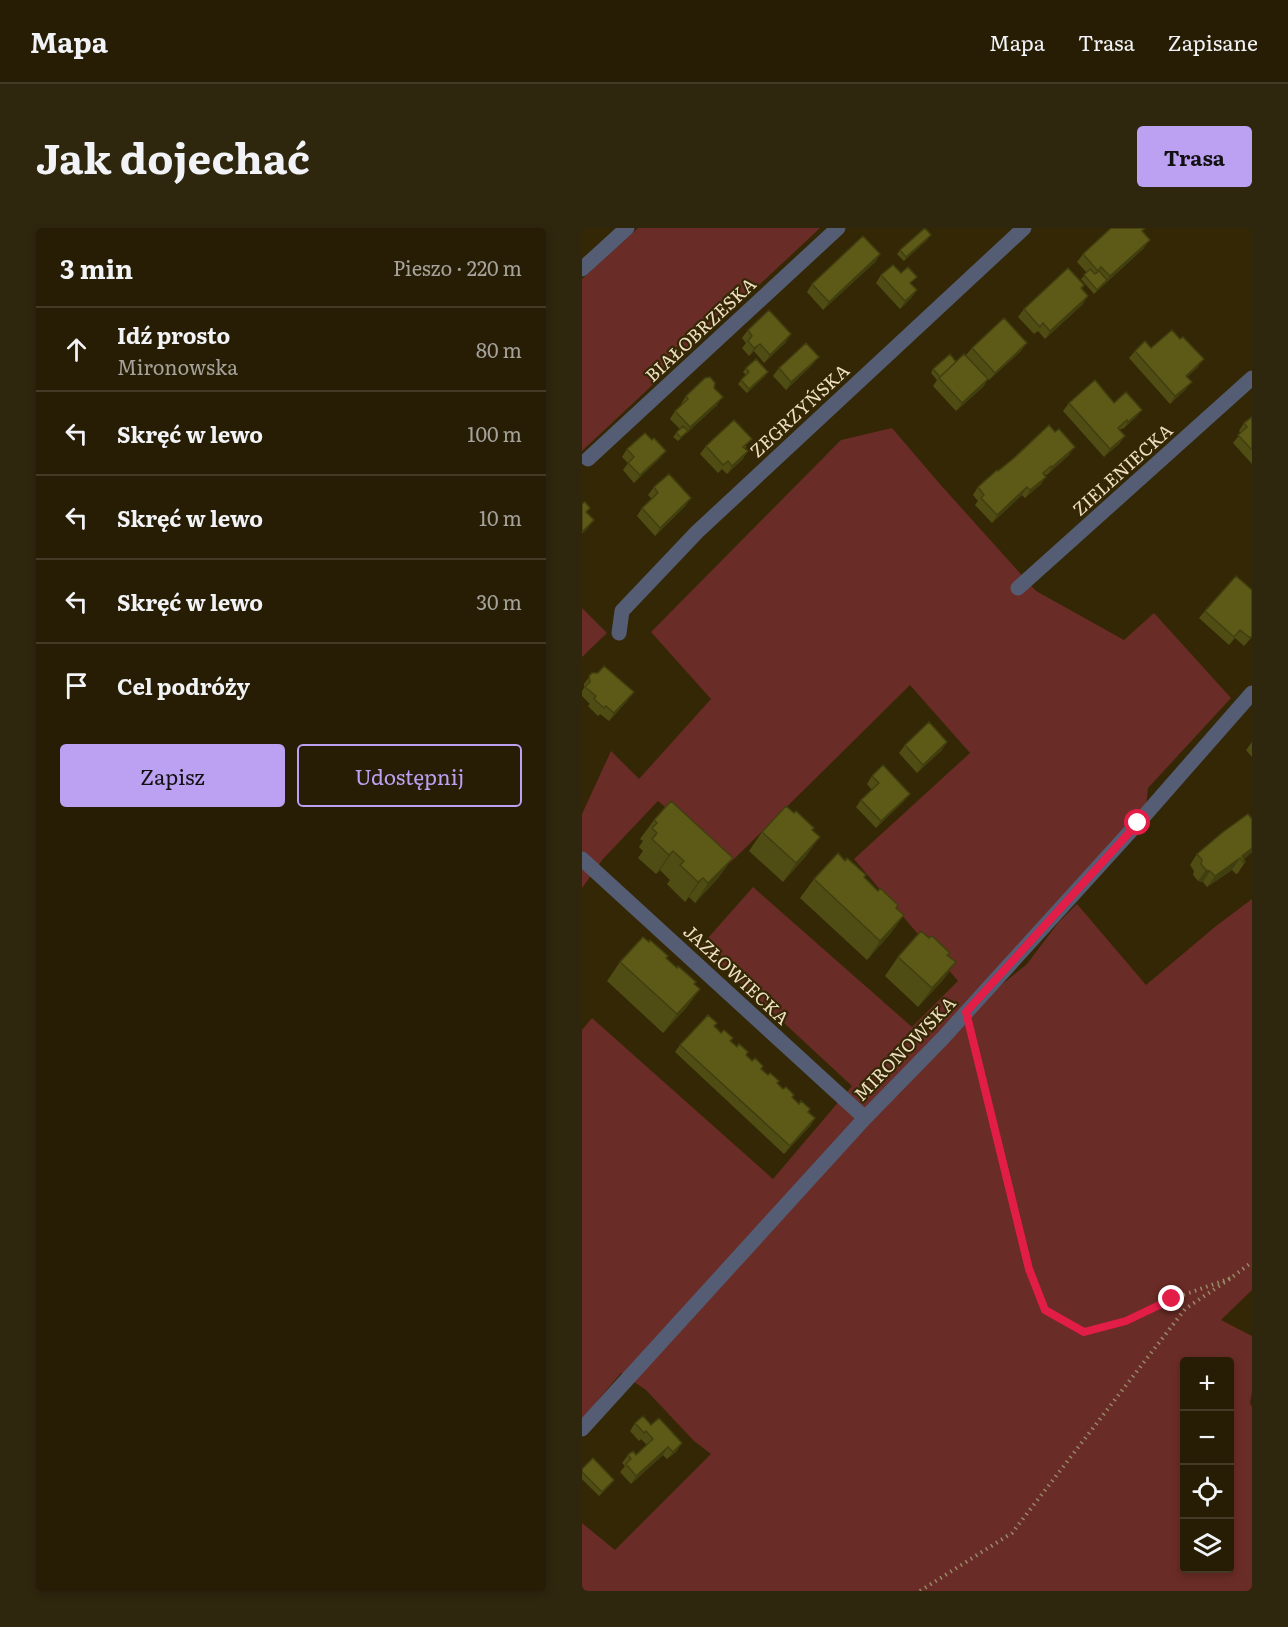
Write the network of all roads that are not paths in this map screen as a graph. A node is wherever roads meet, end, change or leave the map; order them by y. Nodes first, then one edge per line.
1 (627, 228) edge
2 (838, 228) edge
3 (1024, 228) edge
4 (582, 269) edge
5 (1252, 378) edge
6 (588, 459) dead end
7 (1018, 588) dead end
8 (619, 633) dead end
9 (1252, 693) edge
10 (582, 859) edge
11 (865, 1118) junction
12 (582, 1429) edge

1 - 4 street
2 - 6 street, BIAŁOBRZESKA
3 - 8 street, ZEGRZYŃSKA
5 - 7 street, ZIELENIECKA
9 - 11 street, MIRONOWSKA
10 - 11 street, JAZŁOWIECKA
11 - 12 street, MIRONOWSKA

